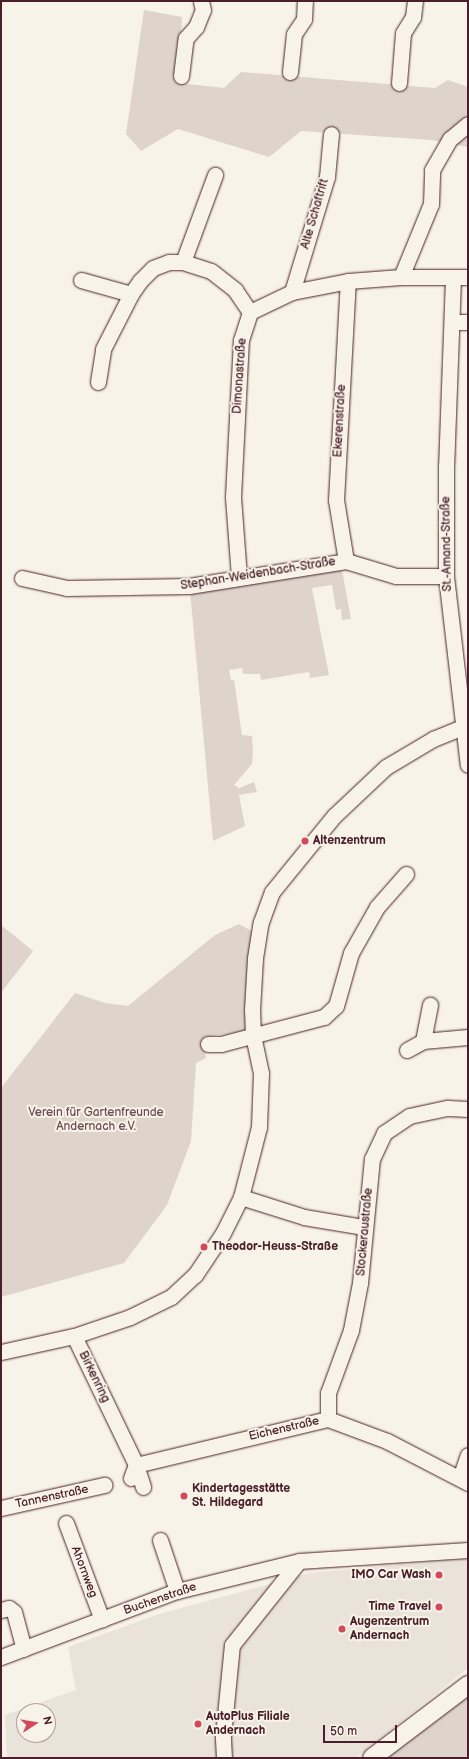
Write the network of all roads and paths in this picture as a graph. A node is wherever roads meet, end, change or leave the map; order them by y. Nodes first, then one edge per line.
1 (201, 1) edge
2 (305, 1) edge
3 (415, 1) edge
4 (290, 72) dead end
5 (181, 76) dead end
6 (399, 83) dead end
7 (468, 124) edge
8 (331, 134) dead end
9 (215, 175) dead end
10 (182, 262) junction
11 (401, 277) junction
12 (468, 277) edge
13 (453, 278) junction
14 (81, 280) dead end
15 (348, 281) junction
16 (292, 292) junction
17 (131, 294) junction
18 (250, 312) junction
19 (452, 322) junction
20 (468, 322) edge
21 (98, 382) dead end
22 (346, 560) junction
23 (446, 576) junction
24 (239, 577) junction
25 (22, 578) dead end
26 (466, 725) edge
27 (468, 765) edge
28 (406, 874) dead end
29 (430, 1004) dead end
30 (254, 1036) junction
31 (468, 1037) edge
32 (423, 1040) junction
33 (208, 1044) dead end
34 (407, 1050) dead end
35 (468, 1109) edge
36 (241, 1197) junction
37 (364, 1227) junction
38 (74, 1336) junction
39 (1, 1352) edge
40 (328, 1419) junction
41 (468, 1455) edge
42 (133, 1472) junction
43 (464, 1480) edge
44 (104, 1485) dead end
45 (143, 1487) dead end
46 (1, 1508) edge
47 (66, 1523) dead end
48 (160, 1540) dead end
49 (468, 1550) edge
50 (299, 1561) junction
51 (178, 1591) junction
52 (1, 1610) edge
53 (102, 1620) junction
54 (24, 1649) junction
55 (1, 1657) edge
56 (468, 1685) edge
57 (224, 1758) edge
58 (372, 1758) edge

1 - 5 street
2 - 4 street
3 - 6 street
7 - 11 street
8 - 16 street, Alte Schaftrift
9 - 10 street
10 - 17 street
10 - 18 street
11 - 13 street
11 - 15 street
12 - 13 street
13 - 19 street, St.-Amand-Straße
14 - 17 street
15 - 16 street
15 - 22 street, Ekerenstraße
16 - 18 street
17 - 21 street
18 - 24 street, Dimonastraße
19 - 20 street
19 - 23 street, St.-Amand-Straße
22 - 23 street, Stephan-Weidenbach-Straße
22 - 24 street, Stephan-Weidenbach-Straße
23 - 26 street, St.-Amand-Straße
24 - 25 street, Stephan-Weidenbach-Straße
26 - 27 street, St.-Amand-Straße
26 - 30 street
28 - 30 street
29 - 32 street
30 - 33 street
30 - 36 street
31 - 32 street
32 - 34 street
35 - 37 street, Stockeraustraße
36 - 37 street
36 - 38 street
37 - 40 street, Stockeraustraße
38 - 39 street
38 - 42 street, Birkenring
40 - 42 street, Eichenstraße
40 - 43 street, Eichenstraße
41 - 43 street
42 - 45 street, Birkenring
44 - 46 street, Tannenstraße
47 - 53 street, Ahornweg
48 - 51 street
49 - 50 street, Buchenstraße
50 - 51 street, Buchenstraße
50 - 57 street
51 - 53 street, Buchenstraße
52 - 54 street
53 - 54 street, Buchenstraße
54 - 55 street, Buchenstraße
56 - 58 main road

